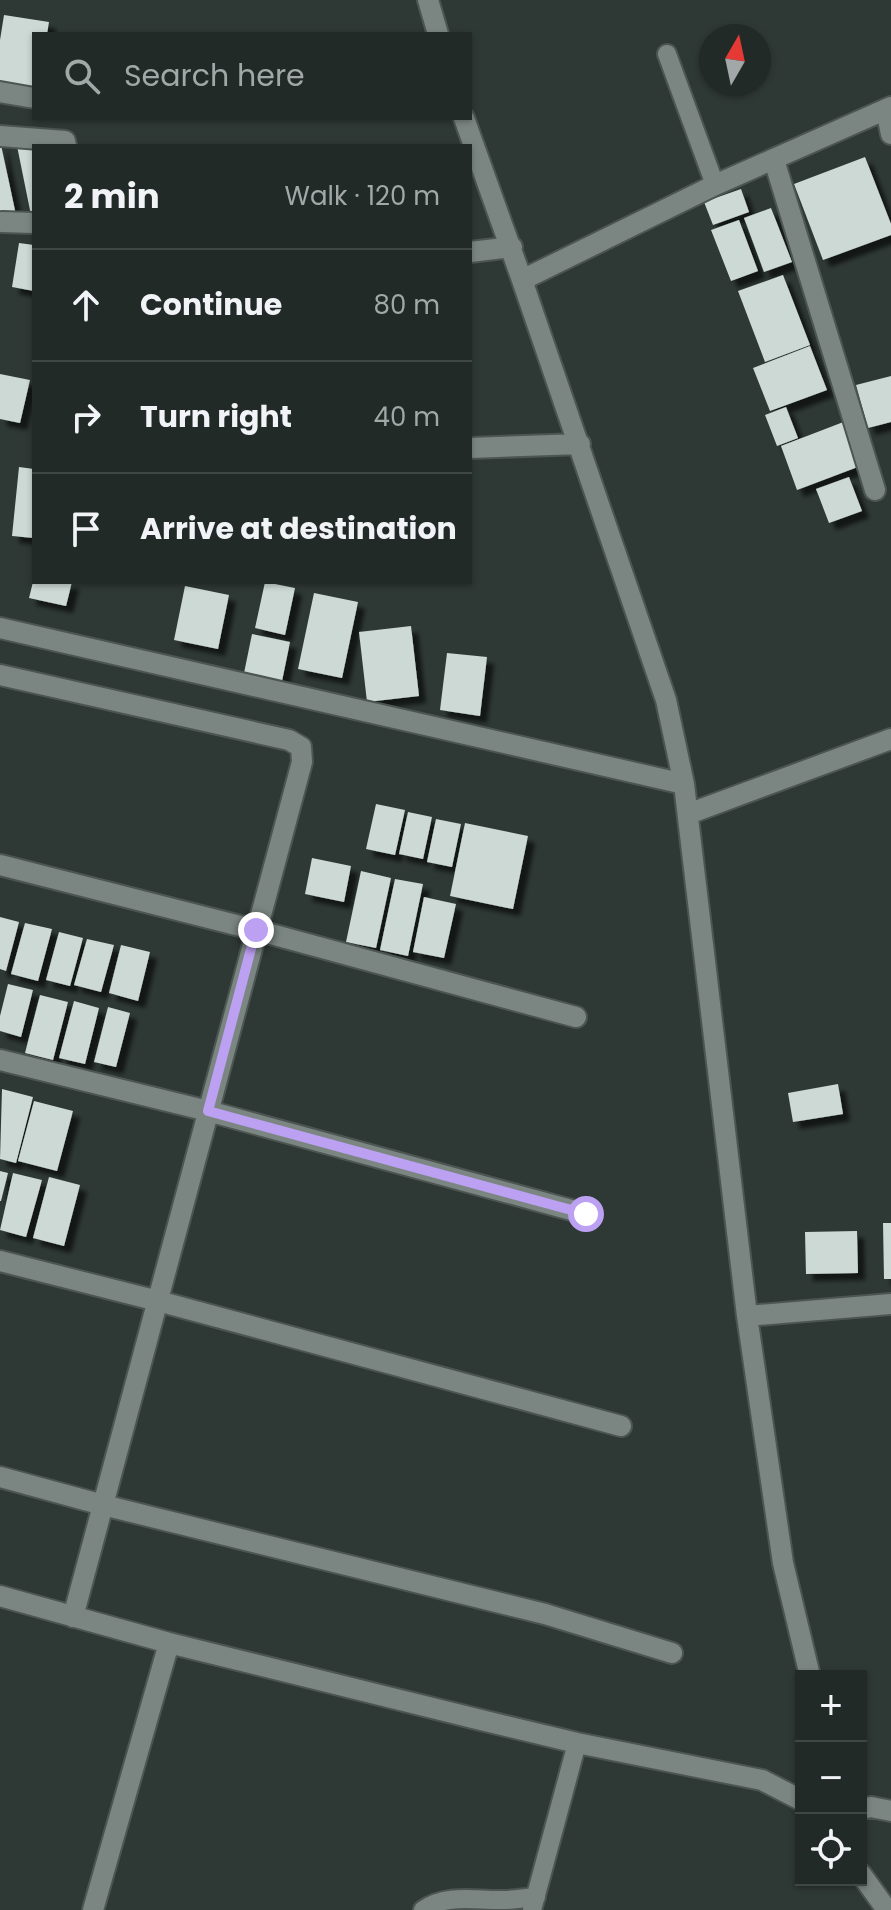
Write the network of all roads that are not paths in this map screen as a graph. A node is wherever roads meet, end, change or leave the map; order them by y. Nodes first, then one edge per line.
1 (428, 0) edge
2 (437, 32) edge
3 (667, 54) dead end
4 (0, 92) edge
5 (32, 98) edge
6 (888, 108) edge
7 (465, 120) edge
8 (891, 134) edge
9 (0, 136) edge
10 (66, 144) edge
11 (774, 160) junction
12 (715, 185) junction
13 (2, 222) edge
14 (32, 223) edge
15 (512, 247) junction
16 (472, 252) edge
17 (522, 280) junction
18 (580, 444) junction
19 (472, 448) edge
20 (875, 490) dead end
21 (0, 628) edge
22 (0, 675) edge
23 (891, 739) edge
24 (684, 784) junction
25 (688, 814) junction
26 (0, 865) edge
27 (256, 930) junction
28 (576, 1017) dead end
29 (0, 1060) edge
30 (208, 1111) junction
31 (586, 1214) dead end
32 (0, 1261) edge
33 (158, 1301) junction
34 (891, 1304) edge
35 (747, 1316) junction
36 (621, 1426) dead end
37 (0, 1477) edge
38 (103, 1505) junction
39 (0, 1596) edge
40 (73, 1617) junction
41 (169, 1643) junction
42 (672, 1653) dead end
43 (809, 1670) edge
44 (577, 1743) junction
45 (795, 1797) edge
46 (867, 1808) edge
47 (891, 1811) edge
48 (867, 1885) edge
49 (534, 1904) edge
50 (880, 1908) edge
51 (93, 1910) edge
52 (423, 1910) edge

1 - 2 street
3 - 12 lane
4 - 5 street
6 - 8 street
6 - 11 street
7 - 15 street
9 - 10 street
11 - 12 street
11 - 20 street
12 - 17 street
13 - 14 street
15 - 16 street
15 - 17 street
17 - 18 street
18 - 19 street
18 - 24 street
21 - 24 street
22 - 27 street
23 - 25 street
24 - 25 street
25 - 35 street
26 - 27 street
27 - 28 street
27 - 30 street
29 - 30 street
30 - 31 street
30 - 33 street
32 - 33 street
33 - 36 street
33 - 38 street
34 - 35 street
35 - 43 street
37 - 38 street
38 - 40 street
38 - 42 street
39 - 40 street
40 - 41 street
41 - 44 street
41 - 51 street
44 - 45 street
44 - 49 lane
46 - 47 street
48 - 50 street
49 - 52 lane

